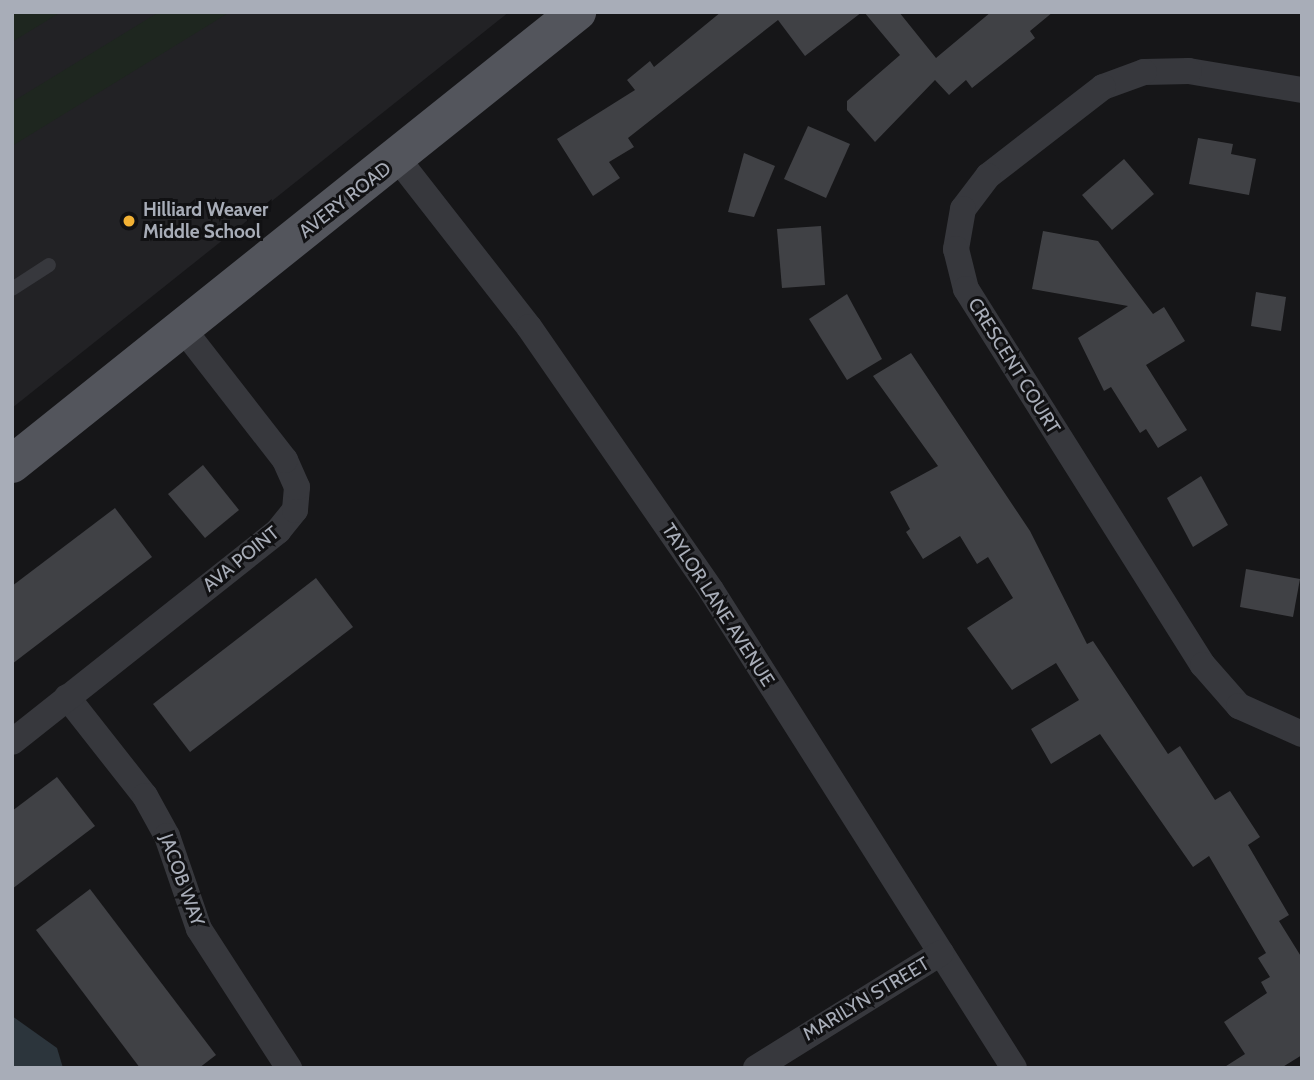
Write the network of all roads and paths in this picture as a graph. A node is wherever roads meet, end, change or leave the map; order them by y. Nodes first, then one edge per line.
1 (577, 12) edge
2 (1302, 90) edge
3 (397, 158) junction
4 (49, 265) dead end
5 (12, 289) edge
6 (183, 329) junction
7 (12, 464) edge
8 (68, 697) junction
9 (1302, 734) edge
10 (12, 742) edge
11 (941, 953) junction
12 (289, 1068) edge
13 (757, 1068) edge
14 (1014, 1068) edge

1 - 3 main road, AVERY ROAD
2 - 9 street, CRESCENT COURT
3 - 6 main road, AVERY ROAD
3 - 11 street, TAYLOR LANE AVENUE
4 - 5 lane
6 - 7 main road, AVERY ROAD
6 - 8 street, AVA POINT
8 - 10 street, AVA POINT
8 - 12 street, JACOB WAY
11 - 13 street, MARILYN STREET
11 - 14 street, TAYLOR LANE AVENUE

